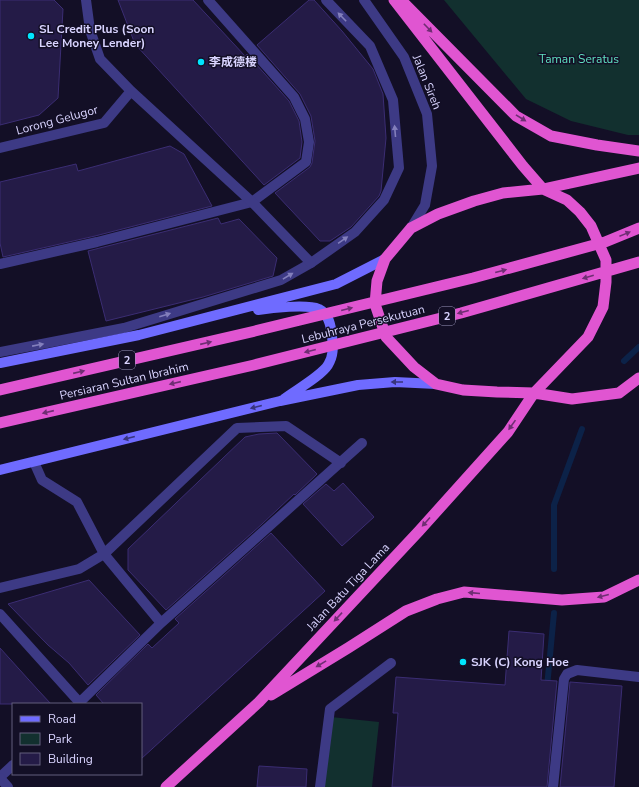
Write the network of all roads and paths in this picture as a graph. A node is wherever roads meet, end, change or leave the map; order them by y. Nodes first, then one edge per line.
1 (86, 0) edge
2 (208, 0) edge
3 (326, 0) edge
4 (364, 0) edge
5 (394, 0) edge
6 (401, 0) edge
7 (131, 91) junction
8 (0, 148) edge
9 (639, 151) edge
10 (639, 168) edge
11 (542, 189) junction
12 (252, 202) junction
13 (412, 228) junction
14 (639, 228) edge
15 (385, 259) junction
16 (311, 262) junction
17 (639, 262) edge
18 (0, 264) edge
19 (216, 315) junction
20 (255, 331) joint
21 (0, 352) edge
22 (0, 363) edge
23 (254, 365) joint
24 (639, 378) edge
25 (436, 384) junction
26 (0, 390) edge
27 (639, 390) edge
28 (534, 393) junction
29 (619, 393) junction
30 (280, 401) junction
31 (0, 423) edge
32 (362, 443) dead end
33 (34, 462) junction
34 (341, 462) junction
35 (0, 470) edge
36 (104, 554) junction
37 (639, 580) edge
38 (0, 588) edge
39 (0, 614) edge
40 (161, 623) junction
41 (392, 663) dead end
42 (639, 677) edge
43 (259, 702) junction
44 (79, 703) edge
45 (12, 766) edge
46 (0, 778) edge
47 (8, 787) edge
48 (166, 787) edge
49 (320, 787) edge
50 (553, 787) edge

1 - 7 street
2 - 12 street
16 -> 3 street
4 - 13 street, Jalan Sireh
5 - 11 highway, Jalan Sireh
6 -> 9 highway
7 - 8 street, Lorong Gelugor
7 - 12 street
10 - 11 highway
11 - 13 highway
11 - 28 highway, Jalan Batu Tiga Lama
12 - 16 street
12 - 18 street
13 - 15 highway
20 -> 14 highway, Lebuhraya Persekutuan / 2
15 - 19 main road
15 - 25 highway
21 -> 16 street
17 -> 23 highway, Lebuhraya Persekutuan / 2
19 - 22 main road
19 - 30 main road
26 -> 20 highway, Persiaran Sultan Ibrahim / 2
23 -> 31 highway, Persiaran Sultan Ibrahim / 2
24 - 29 highway
25 - 28 highway
25 -> 30 main road
27 - 29 highway
28 - 29 highway
28 -> 43 highway, Jalan Batu Tiga Lama
30 -> 33 main road
32 - 34 street
33 - 35 main road
33 - 36 street
34 - 36 street
34 - 40 street
36 - 38 street
36 - 40 street
37 -> 43 highway
39 - 44 street
40 - 44 street
41 - 49 street
42 - 50 street
43 - 48 highway, Jalan Batu Tiga Lama
45 - 46 street
46 - 47 street

